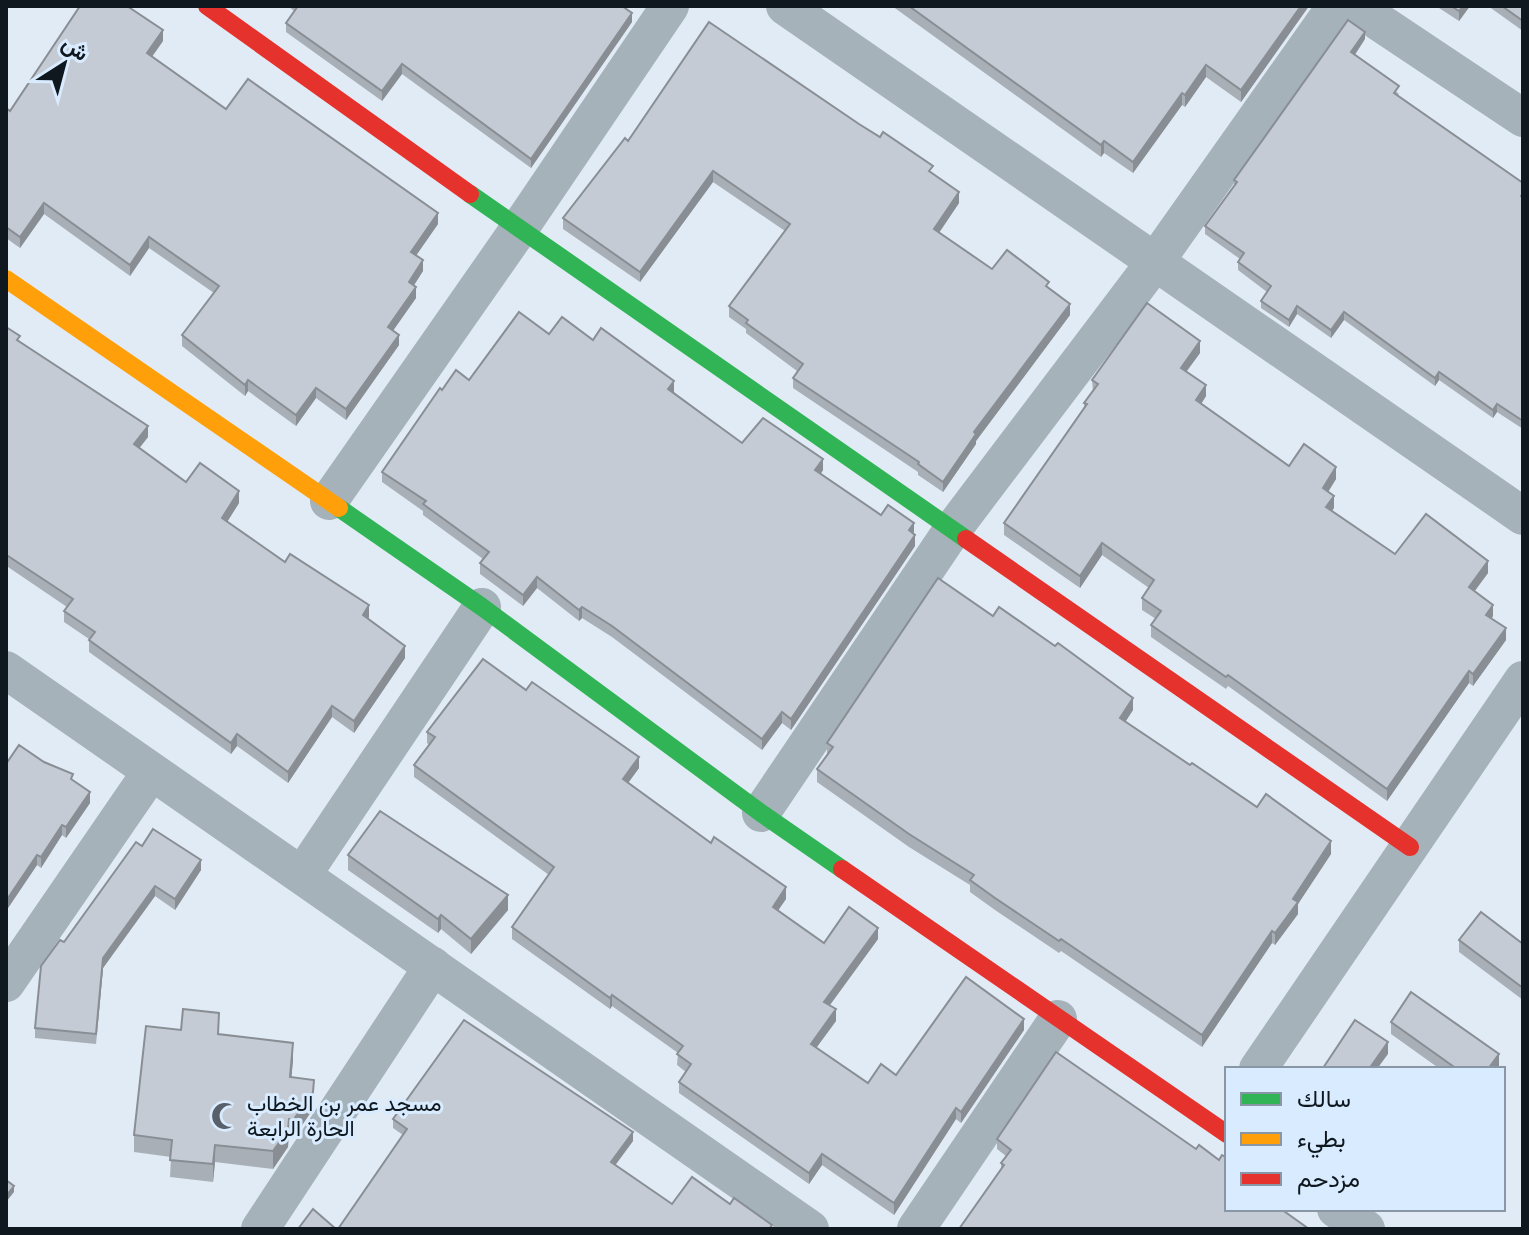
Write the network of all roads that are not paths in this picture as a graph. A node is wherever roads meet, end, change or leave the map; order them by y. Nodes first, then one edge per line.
1 (207, 6) edge
2 (670, 6) edge
3 (787, 6) edge
4 (1336, 6) edge
5 (1355, 6) edge
6 (1523, 118) edge
7 (519, 229) junction
8 (1155, 262) junction
9 (6, 279) edge
10 (329, 501) junction
11 (1523, 516) edge
12 (953, 529) junction
13 (482, 607) junction
14 (6, 670) edge
15 (1523, 680) edge
16 (151, 772) junction
17 (761, 813) junction
18 (1410, 847) junction
19 (303, 874) junction
20 (433, 966) junction
21 (6, 983) edge
22 (1058, 1019) junction
23 (1259, 1067) edge
24 (1224, 1126) edge
25 (1339, 1211) edge
26 (260, 1229) edge
27 (810, 1229) edge
28 (916, 1229) edge
29 (1366, 1229) edge

1 - 7 street
2 - 7 street
3 - 8 street
4 - 8 street
5 - 6 street
7 - 10 street
7 - 12 street
8 - 11 street
8 - 12 street
9 - 10 street
10 - 13 street
12 - 17 street
12 - 18 street
13 - 17 street
13 - 19 street
14 - 16 street
15 - 18 street
16 - 19 street
16 - 21 street
17 - 22 street
18 - 23 street
19 - 20 street
20 - 26 street
20 - 27 street
22 - 24 street
22 - 28 street
25 - 29 street

